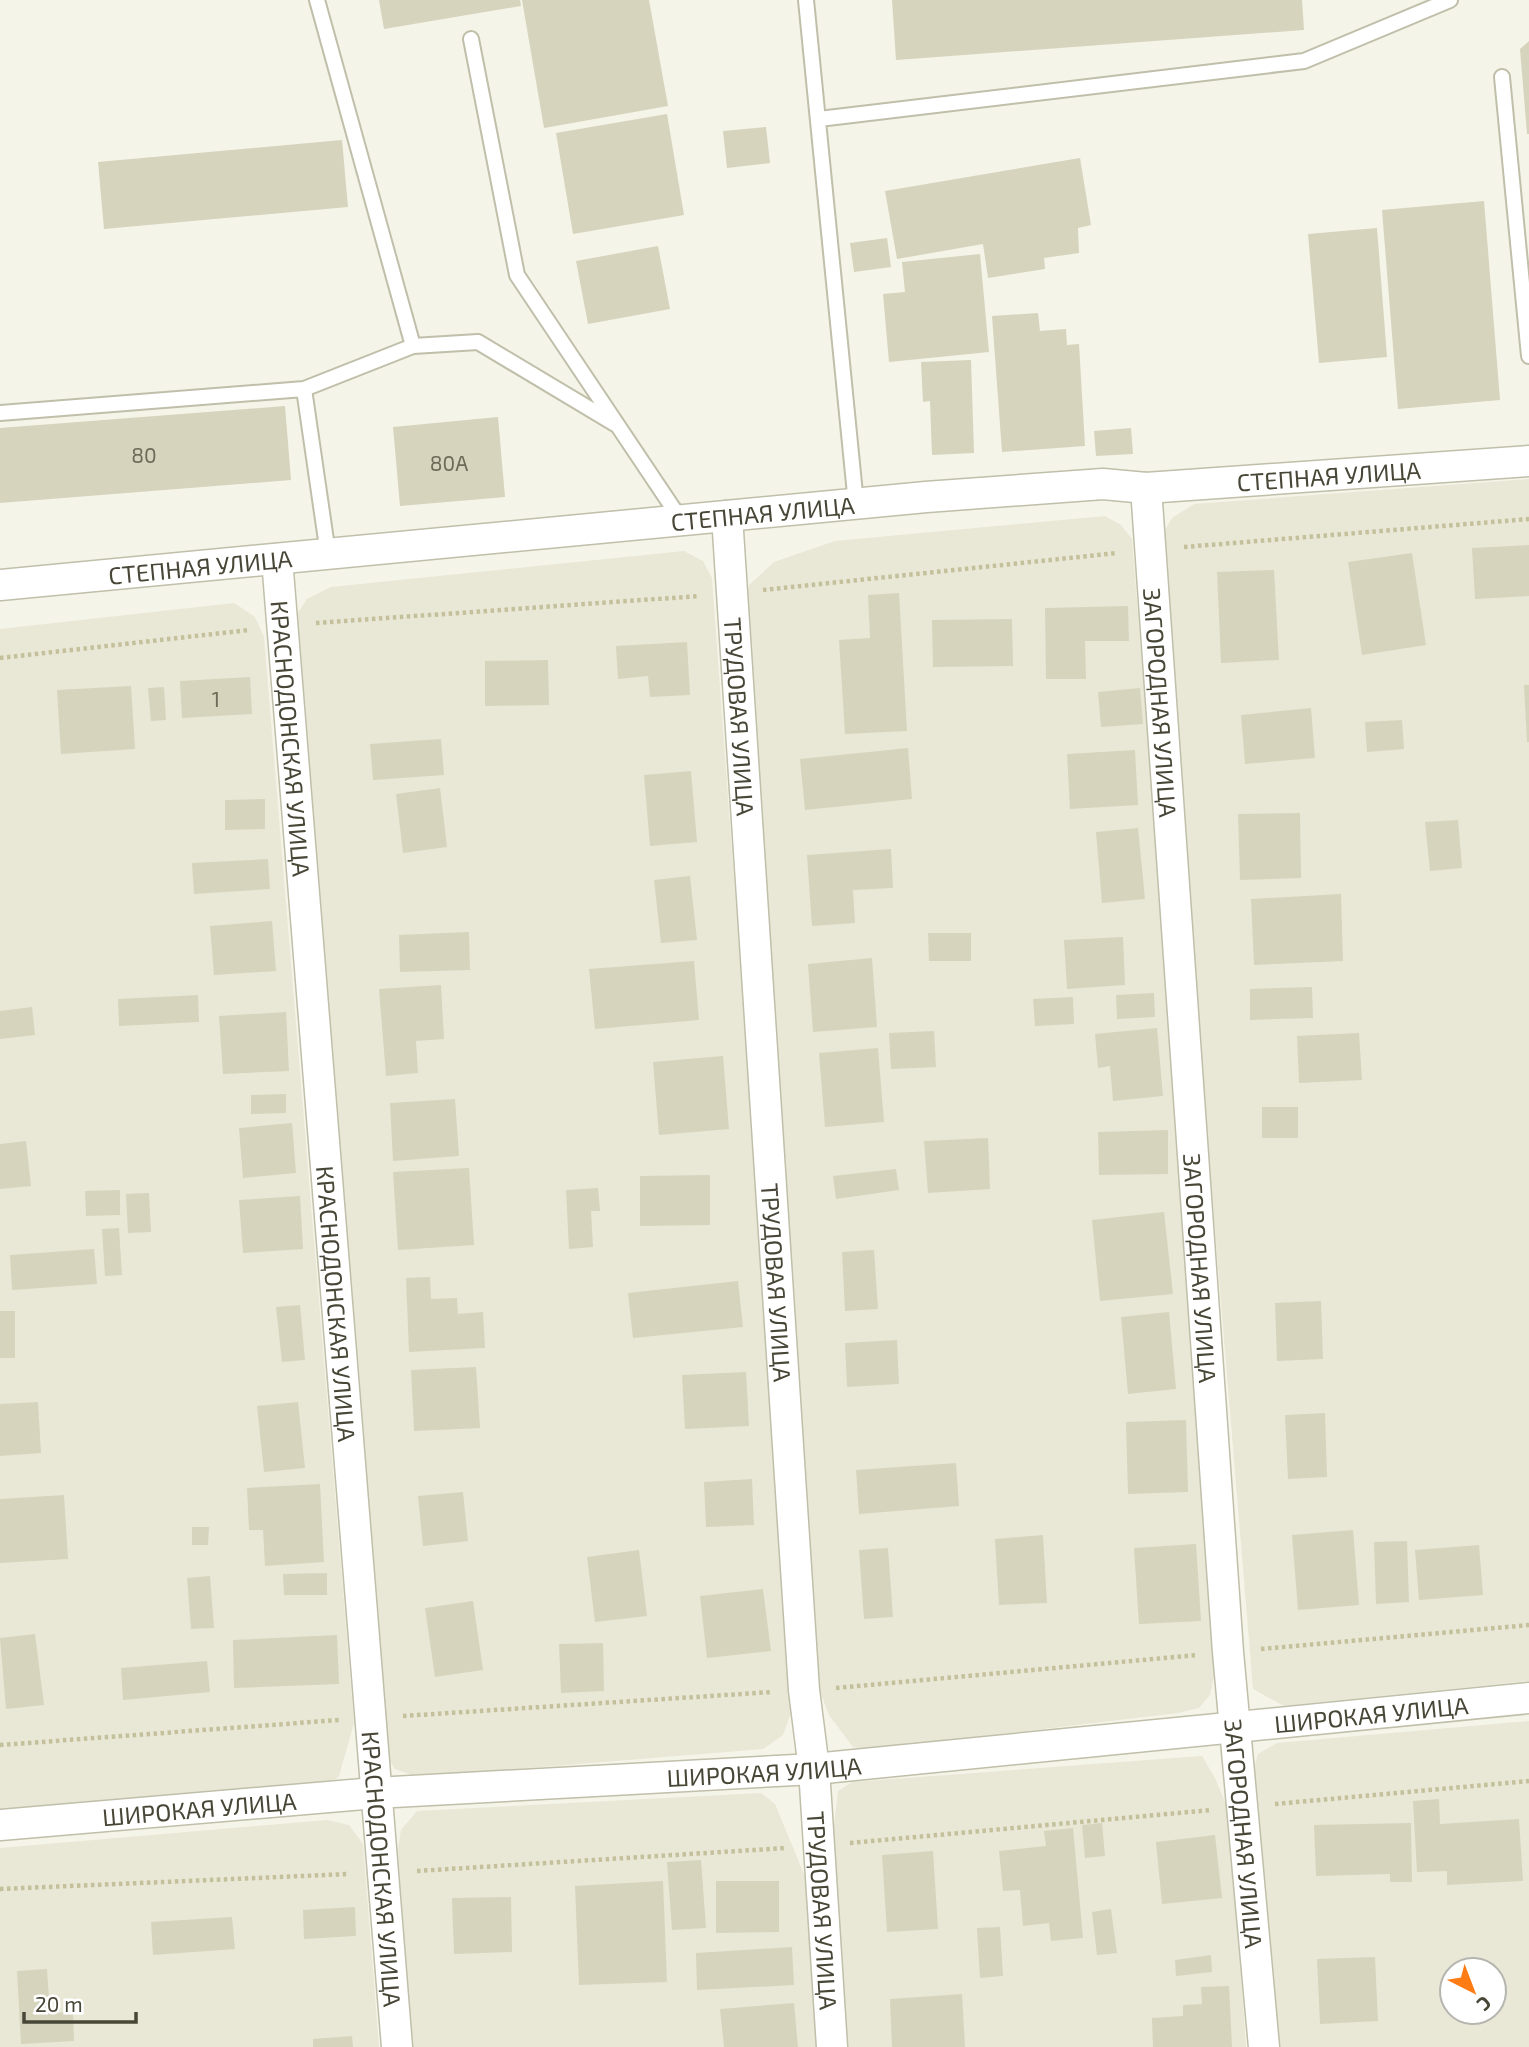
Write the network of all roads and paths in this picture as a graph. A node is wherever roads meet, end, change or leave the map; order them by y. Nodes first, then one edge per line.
1 (317, 0) edge
2 (806, 0) edge
3 (1450, 0) edge
4 (471, 39) dead end
5 (1502, 77) dead end
6 (820, 119) junction
7 (413, 346) junction
8 (1529, 356) edge
9 (304, 389) junction
10 (0, 413) edge
11 (619, 427) junction
12 (1529, 461) edge
13 (1146, 488) junction
14 (856, 504) junction
15 (727, 516) junction
16 (682, 521) junction
17 (328, 554) junction
18 (277, 559) junction
19 (0, 585) edge
20 (1529, 1625) edge
21 (1228, 1652) junction
22 (804, 1690) junction
23 (1529, 1698) edge
24 (369, 1718) junction
25 (1234, 1725) junction
26 (0, 1745) edge
27 (814, 1769) junction
28 (1529, 1780) edge
29 (374, 1793) junction
30 (1241, 1807) junction
31 (0, 1825) edge
32 (818, 1846) junction
33 (383, 1873) junction
34 (0, 1889) edge
35 (397, 2047) edge
36 (832, 2047) edge
37 (1264, 2047) edge

1 - 7 lane
2 - 6 lane
3 - 6 lane
4 - 11 lane
5 - 8 lane
6 - 14 lane
7 - 9 lane
7 - 11 lane
9 - 10 lane
9 - 17 lane
11 - 16 lane
12 - 13 street, СТЕПНАЯ УЛИЦА
13 - 14 street, СТЕПНАЯ УЛИЦА
13 - 21 street, ЗАГОРОДНАЯ УЛИЦА
14 - 15 street, СТЕПНАЯ УЛИЦА
15 - 16 street, СТЕПНАЯ УЛИЦА
15 - 22 street, ТРУДОВАЯ УЛИЦА
16 - 17 street, СТЕПНАЯ УЛИЦА
17 - 18 street, СТЕПНАЯ УЛИЦА
18 - 19 street, СТЕПНАЯ УЛИЦА
18 - 24 street, КРАСНОДОНСКАЯ УЛИЦА
20 - 21 path
21 - 22 path
21 - 25 street, ЗАГОРОДНАЯ УЛИЦА
22 - 24 path
22 - 27 street, ТРУДОВАЯ УЛИЦА
23 - 25 street, ШИРОКАЯ УЛИЦА
24 - 26 path
24 - 29 street, КРАСНОДОНСКАЯ УЛИЦА
25 - 27 street, ШИРОКАЯ УЛИЦА
25 - 30 street, ЗАГОРОДНАЯ УЛИЦА
27 - 29 street, ШИРОКАЯ УЛИЦА
27 - 32 street, ТРУДОВАЯ УЛИЦА
28 - 30 path
29 - 31 street, ШИРОКАЯ УЛИЦА
29 - 33 street, КРАСНОДОНСКАЯ УЛИЦА
30 - 32 path
30 - 37 street, ЗАГОРОДНАЯ УЛИЦА
32 - 33 path
32 - 36 street, ТРУДОВАЯ УЛИЦА
33 - 34 path
33 - 35 street, КРАСНОДОНСКАЯ УЛИЦА

